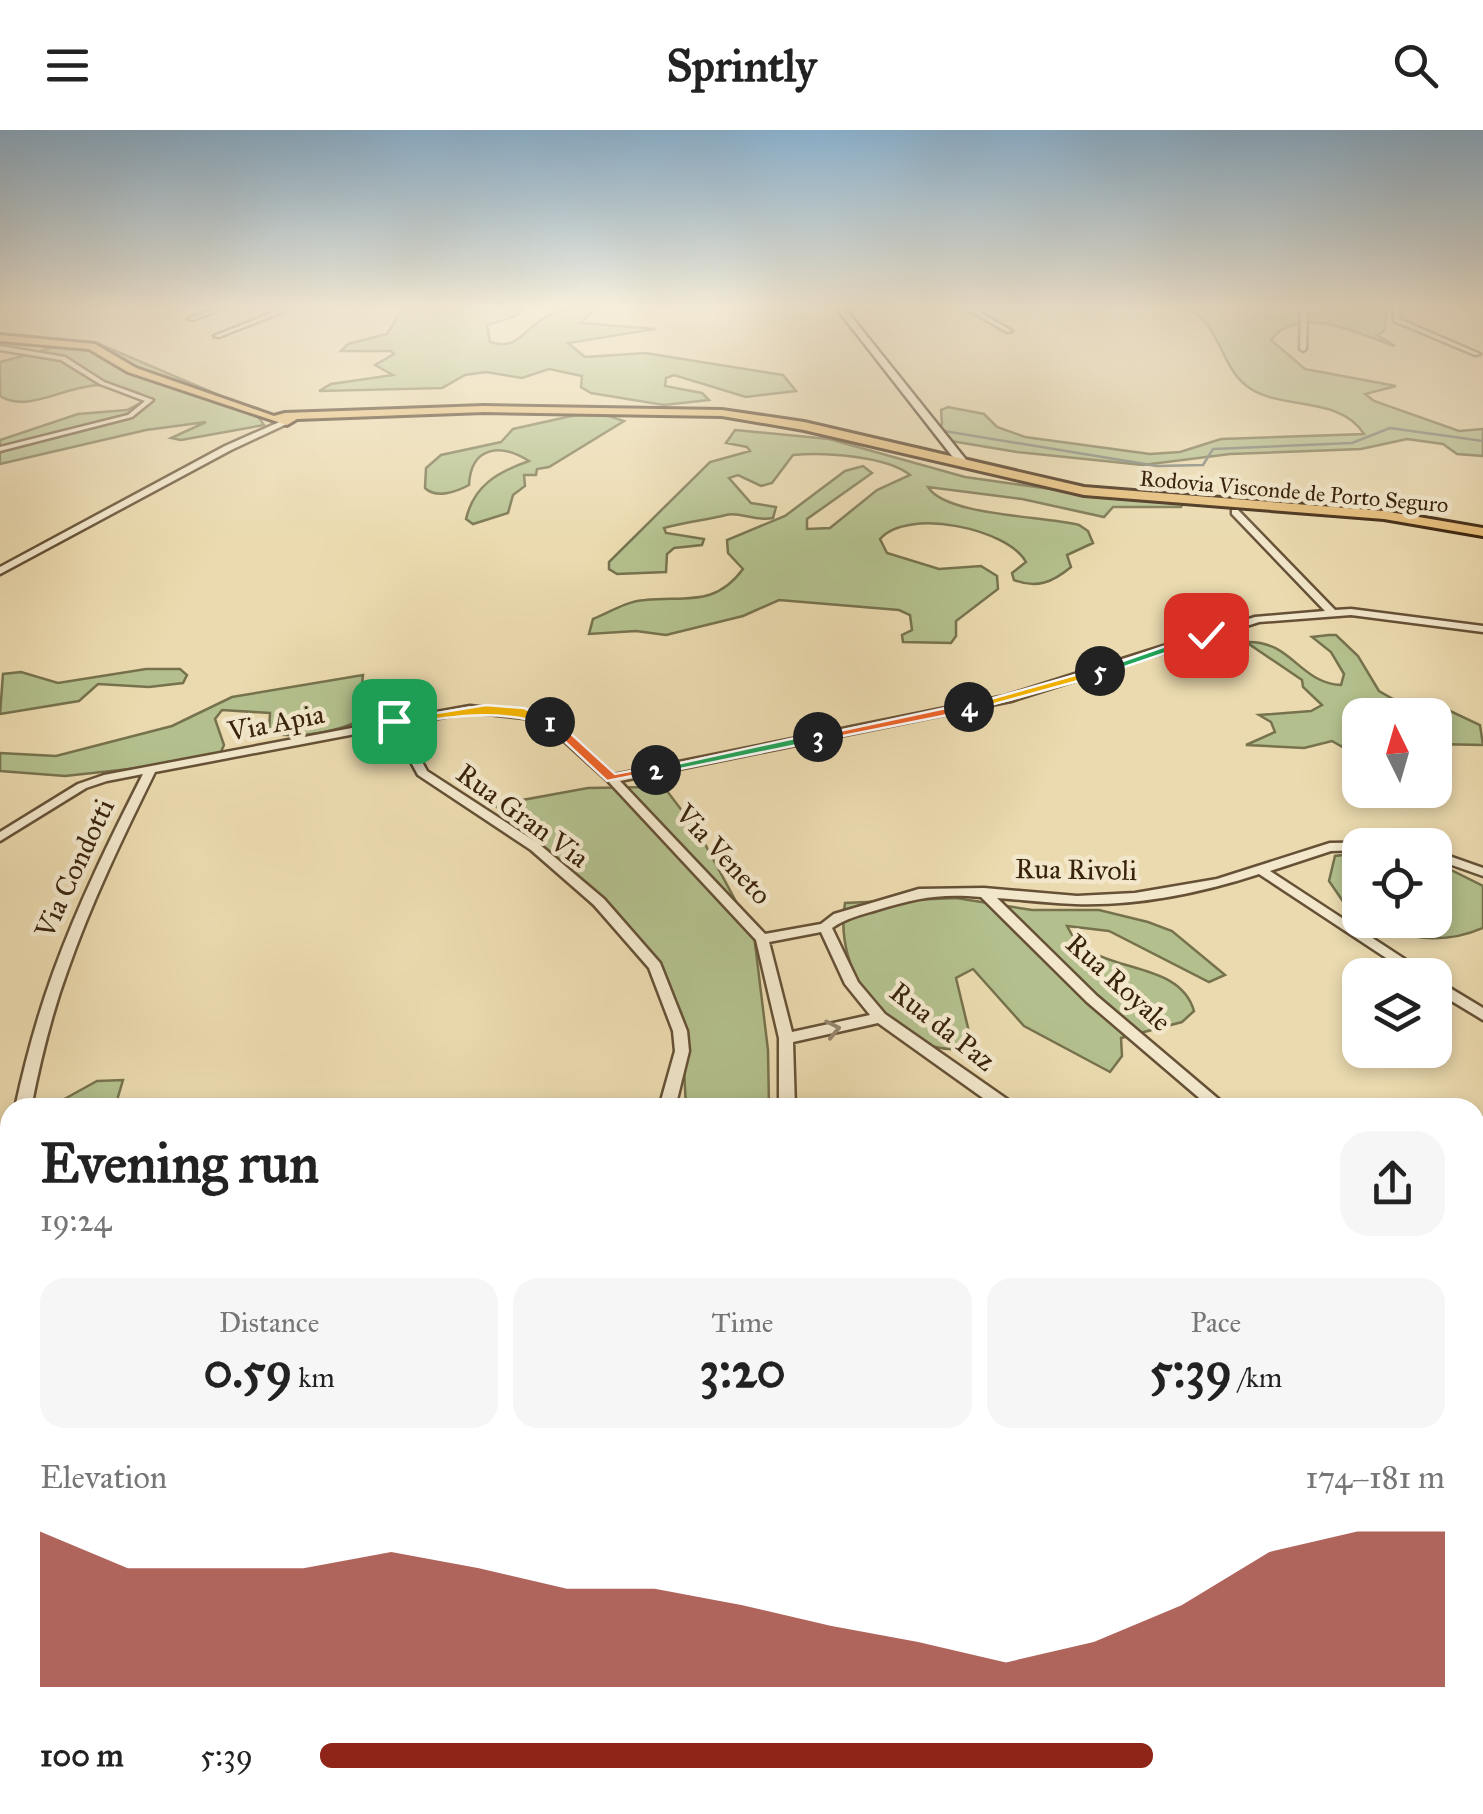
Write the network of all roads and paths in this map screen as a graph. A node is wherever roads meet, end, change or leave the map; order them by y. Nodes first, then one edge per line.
1 (104, 384) edge
2 (170, 384) edge
3 (887, 384) edge
4 (900, 384) edge
5 (284, 420) junction
6 (0, 448) edge
7 (917, 454) junction
8 (963, 463) junction
9 (947, 472) junction
10 (1100, 493) junction
11 (1235, 512) dead end
12 (1483, 532) edge
13 (0, 571) edge
14 (1332, 613) junction
15 (1483, 629) edge
16 (394, 721) junction
17 (151, 769) junction
18 (612, 778) junction
19 (0, 837) edge
20 (1342, 847) edge
21 (1452, 862) edge
22 (1262, 871) junction
23 (1483, 872) edge
24 (984, 892) junction
25 (824, 927) junction
26 (762, 939) junction
27 (1396, 958) edge
28 (1452, 995) edge
29 (1483, 1015) edge
30 (880, 1018) junction
31 (786, 1038) junction
32 (26, 1098) edge
33 (670, 1098) edge
34 (787, 1098) edge
35 (995, 1098) edge
36 (1210, 1098) edge

1 - 6 street
2 - 5 main road, Rodovia Visconde de Porto Seguro
3 - 7 main road
4 - 8 main road
5 - 7 main road, Rodovia Visconde de Porto Seguro
5 - 13 street
7 - 8 main road, Rodovia Visconde de Porto Seguro
7 - 9 main road, Rodovia Visconde de Porto Seguro
8 - 9 main road
8 - 10 main road, Rodovia Visconde de Porto Seguro
9 - 10 main road, Rodovia Visconde de Porto Seguro
10 - 12 main road, Rodovia Visconde de Porto Seguro
11 - 14 street
14 - 15 street
14 - 18 street
16 - 17 street, Via Apia
16 - 18 street, Via Apia
16 - 33 street, Rua Gran Via
17 - 19 street, Via Apia
17 - 32 street, Via Condotti
18 - 26 street, Via Veneto
20 - 22 street, Rua Rivoli
21 - 23 street
22 - 24 street, Rua Rivoli
22 - 27 street
24 - 25 street, Rua Rivoli
24 - 36 street, Rua Royale
25 - 26 street, Rua Rivoli
25 - 30 street, Rua da Paz
26 - 31 street, Via Veneto
28 - 29 street
31 -> 30 street
30 - 35 street, Rua da Paz
31 - 34 street, Via Veneto

